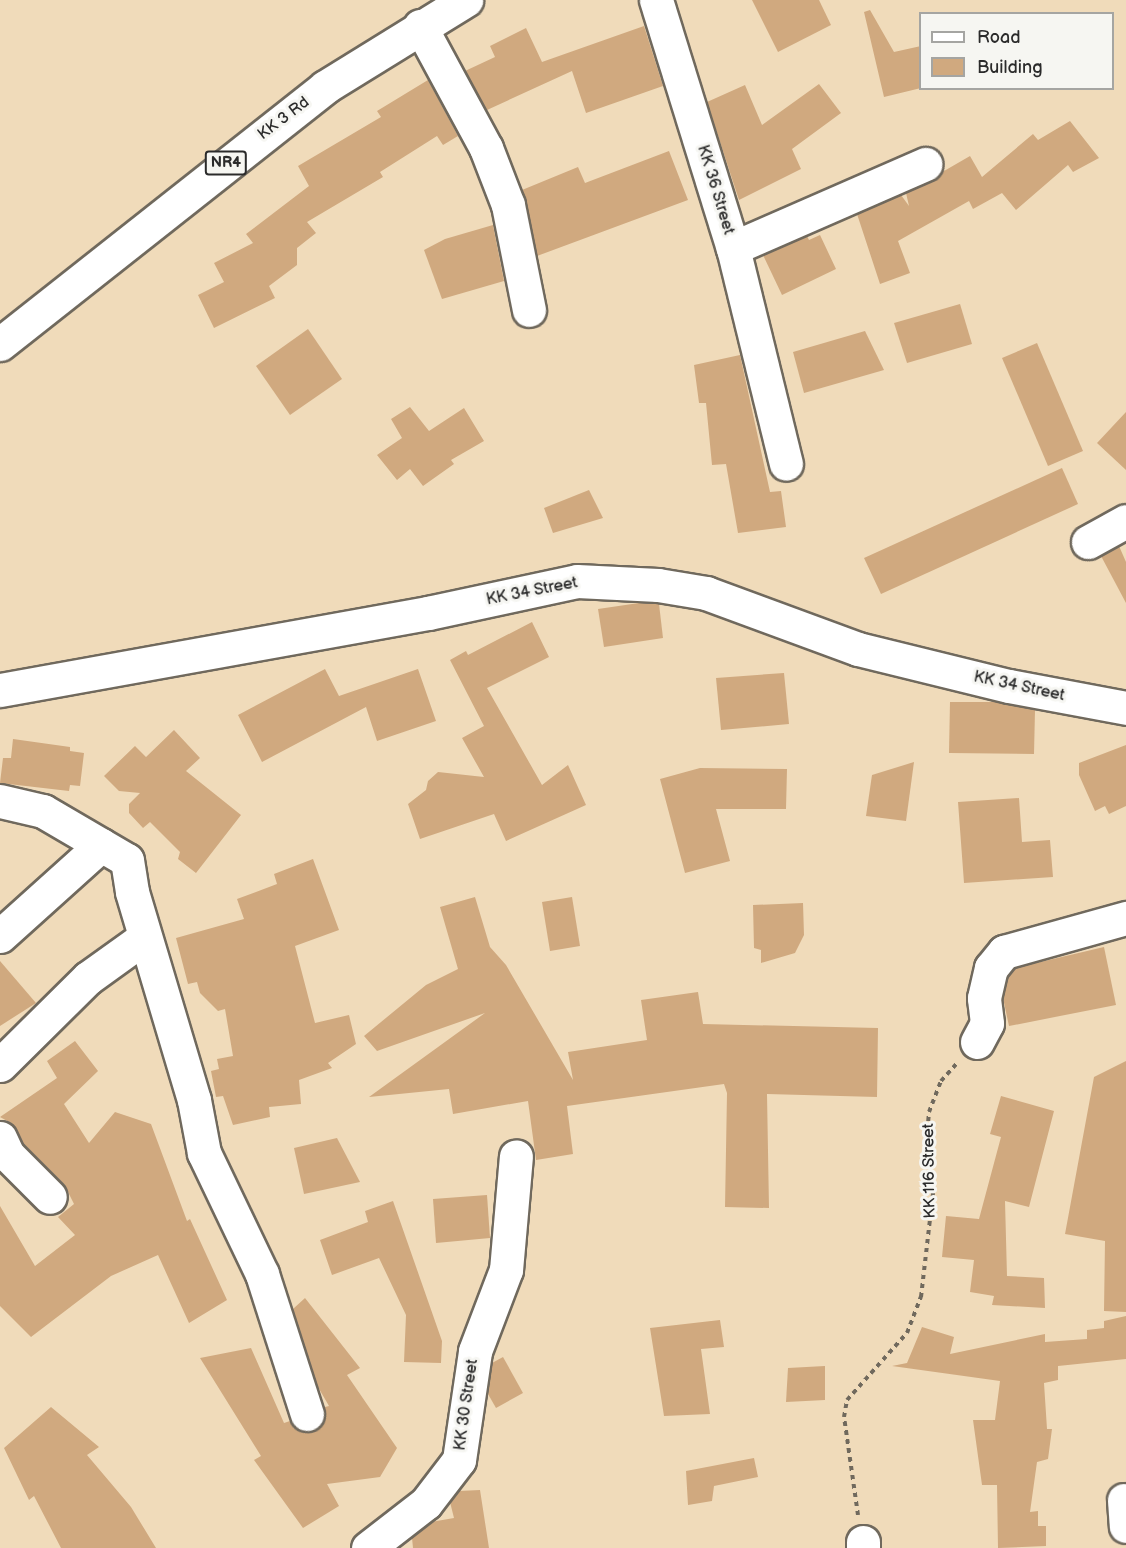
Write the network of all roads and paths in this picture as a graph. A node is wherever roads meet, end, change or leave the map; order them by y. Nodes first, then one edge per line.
1 (466, 0) edge
2 (656, 0) edge
3 (420, 26) junction
4 (925, 164) dead end
5 (732, 248) junction
6 (529, 310) dead end
7 (0, 344) edge
8 (786, 464) dead end
9 (1126, 521) edge
10 (1088, 542) dead end
11 (0, 690) edge
12 (1126, 708) edge
13 (0, 801) edge
14 (101, 845) junction
15 (1126, 918) edge
16 (0, 936) edge
17 (145, 937) junction
18 (977, 1042) joint
19 (0, 1065) edge
20 (0, 1138) edge
21 (516, 1156) dead end
22 (50, 1197) dead end
23 (307, 1414) dead end
24 (863, 1545) edge
25 (368, 1548) edge

1 - 3 main road, KK 3 Rd / NR4
2 - 5 main road, KK 36 Street
3 - 6 main road
3 - 7 main road, KK 3 Rd / NR4
4 - 5 main road, KK 36 Street
5 - 8 main road
9 - 10 main road
11 - 12 main road, KK 34 Street
13 - 14 main road
14 - 16 main road
14 - 17 main road
15 - 18 main road
17 - 19 main road
17 - 23 main road
18 - 24 path, KK 116 Street
20 - 22 main road
21 - 25 main road, KK 30 Street

